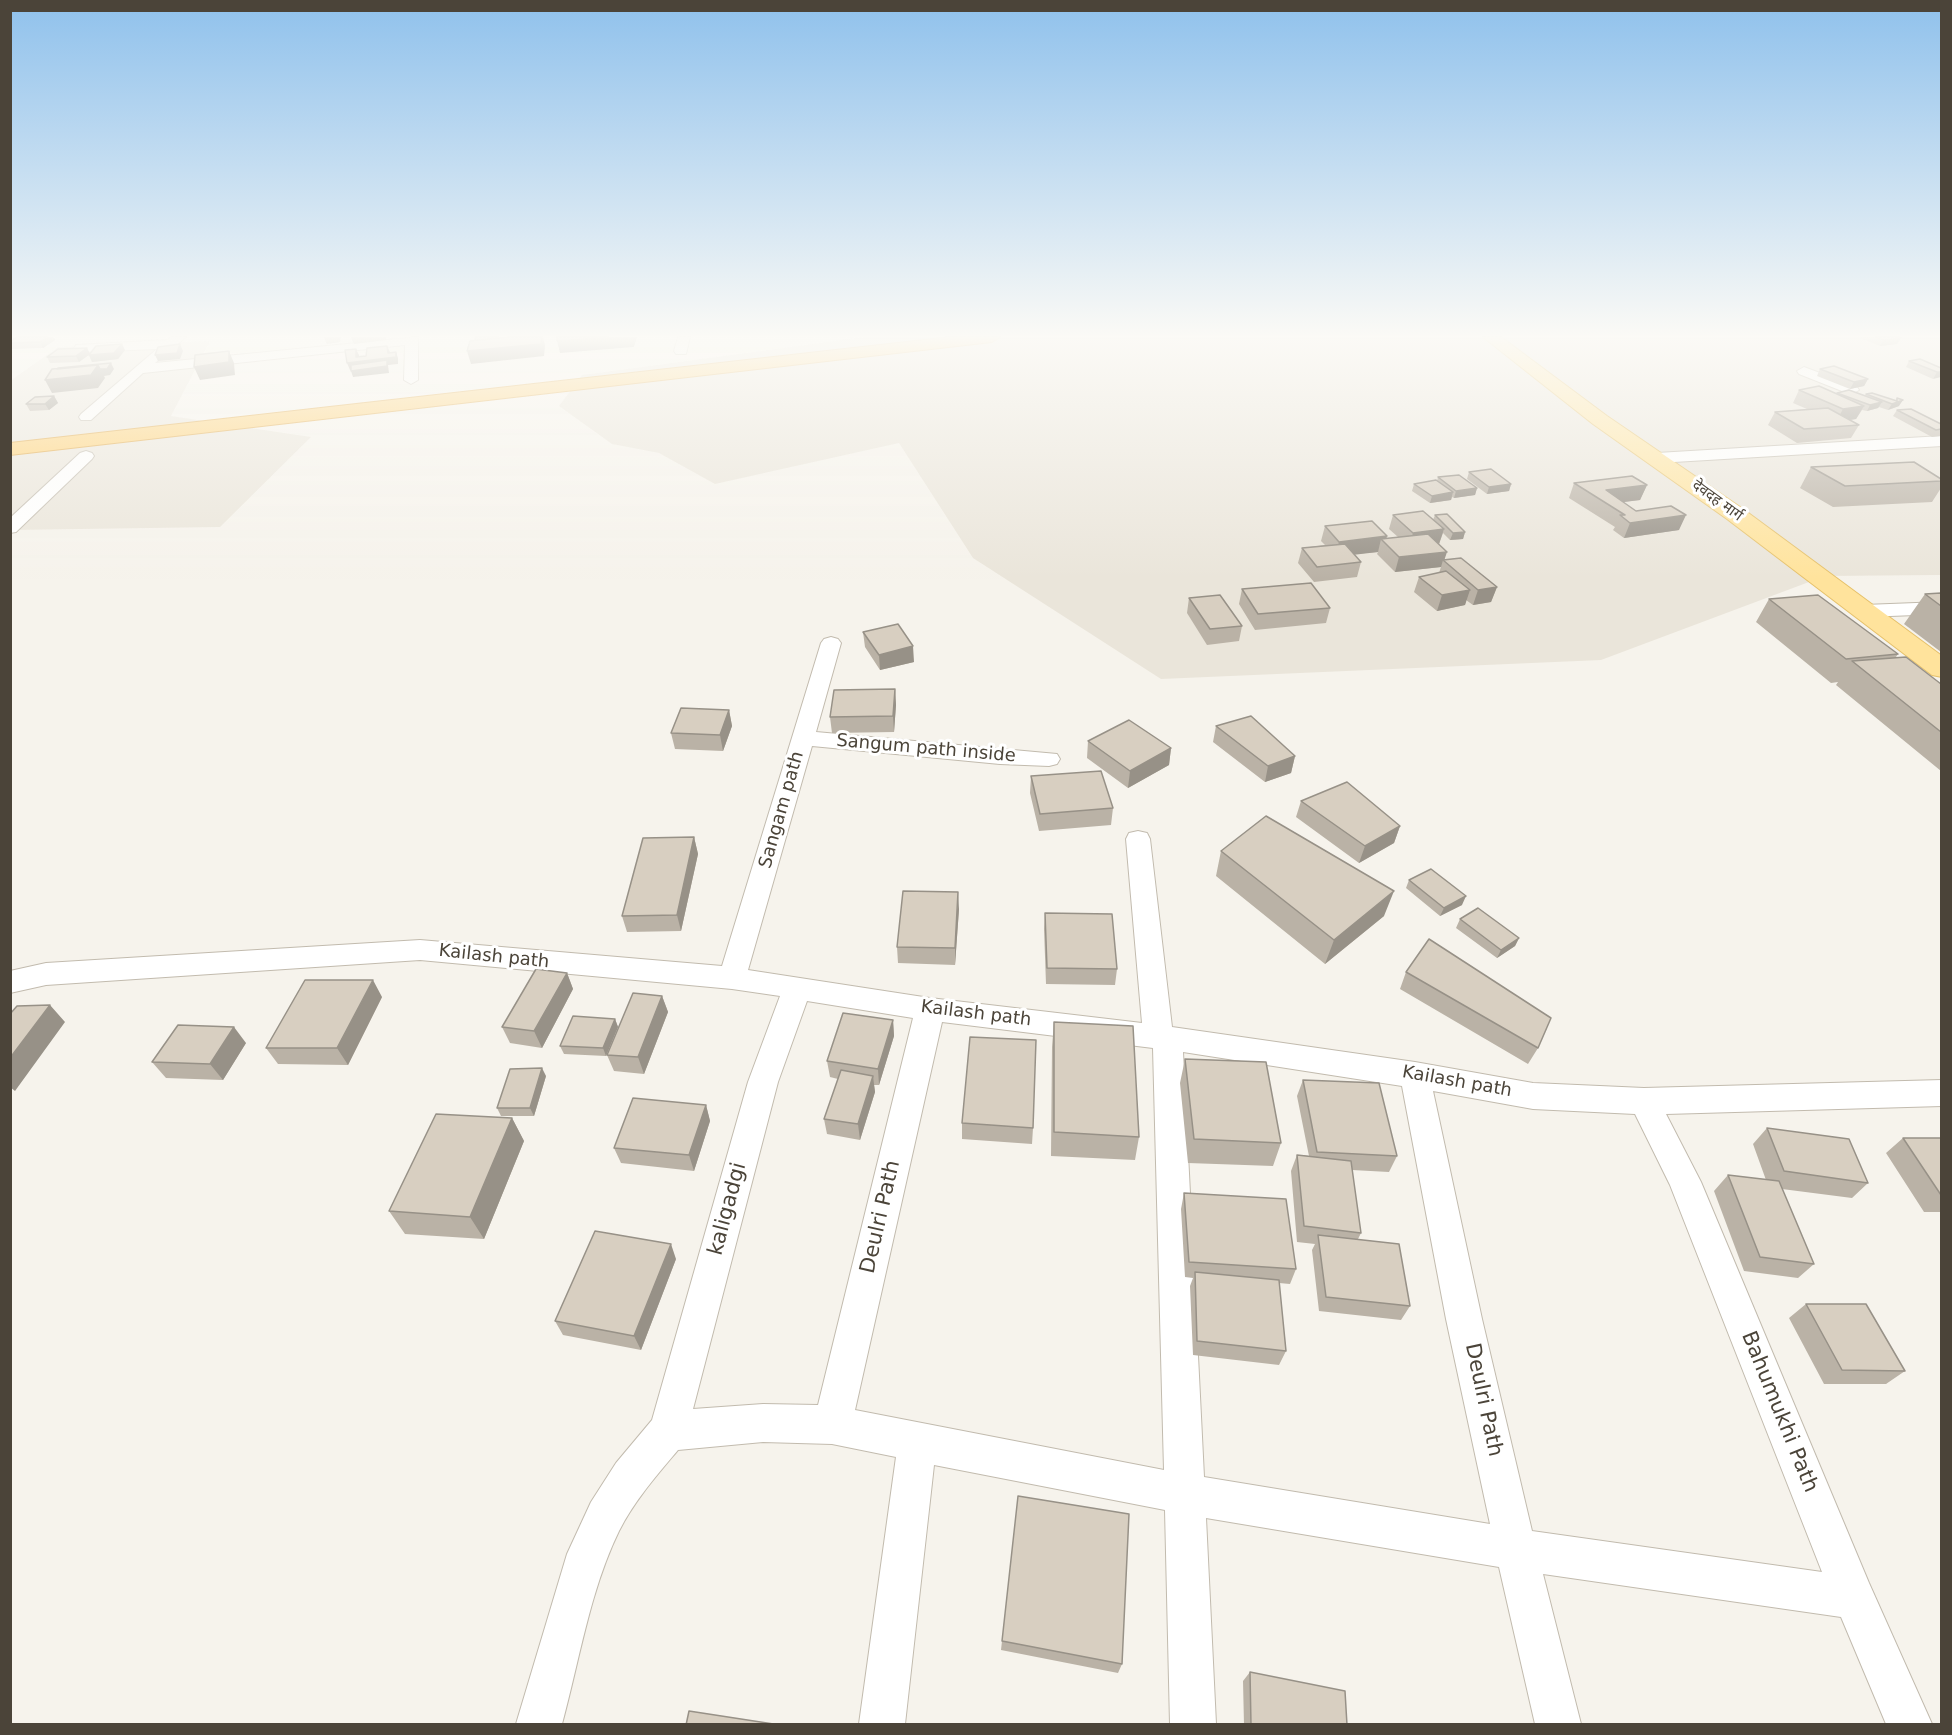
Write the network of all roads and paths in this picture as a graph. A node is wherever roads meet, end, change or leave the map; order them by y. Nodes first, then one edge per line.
1 (203, 418) edge
2 (282, 418) edge
3 (1597, 418) edge
4 (10, 440) edge
5 (1941, 441) edge
6 (10, 449) edge
7 (86, 456) dead end
8 (1657, 458) junction
9 (10, 528) edge
10 (1941, 608) edge
11 (1864, 611) junction
12 (831, 643) dead end
13 (1941, 669) edge
14 (803, 738) junction
15 (1049, 759) dead end
16 (1138, 839) dead end
17 (732, 978) junction
18 (10, 982) edge
19 (797, 989) junction
20 (930, 1009) junction
21 (1163, 1037) junction
22 (1414, 1075) junction
23 (1941, 1093) edge
24 (1644, 1101) junction
25 (832, 1425) junction
26 (668, 1431) junction
27 (917, 1443) junction
28 (1185, 1494) junction
29 (1515, 1549) junction
30 (1854, 1598) junction
31 (539, 1725) edge
32 (882, 1725) edge
33 (1193, 1725) edge
34 (1558, 1725) edge
35 (1910, 1725) edge

1 - 4 highway
2 - 6 highway
3 - 8 main road, देवदह मार्ग
5 - 8 street
7 - 9 street
8 - 11 main road, देवदह मार्ग
10 - 11 street
11 - 13 main road, देवदह मार्ग
12 - 14 street, Sangam path
14 - 15 street, Sangum path inside
14 - 17 street, Sangam path
16 - 21 street
17 - 18 street, Kailash path
17 - 19 street, Kailash path
19 - 20 street, Kailash path
19 - 26 street, kaligadgi
20 - 21 street, Kailash path
20 - 25 street, Deulri Path
21 - 22 street, Kailash path
21 - 28 street
22 - 24 street, Kailash path
22 - 29 street, Deulri Path
23 - 24 street, Kailash path
24 - 30 street, Bahumukhi Path
25 - 26 street
25 - 27 street
26 - 31 street
27 - 28 street
27 - 32 street
28 - 29 street
28 - 33 street
29 - 30 street
29 - 34 street, Deulri Path
30 - 35 street, Bahumukhi Path

